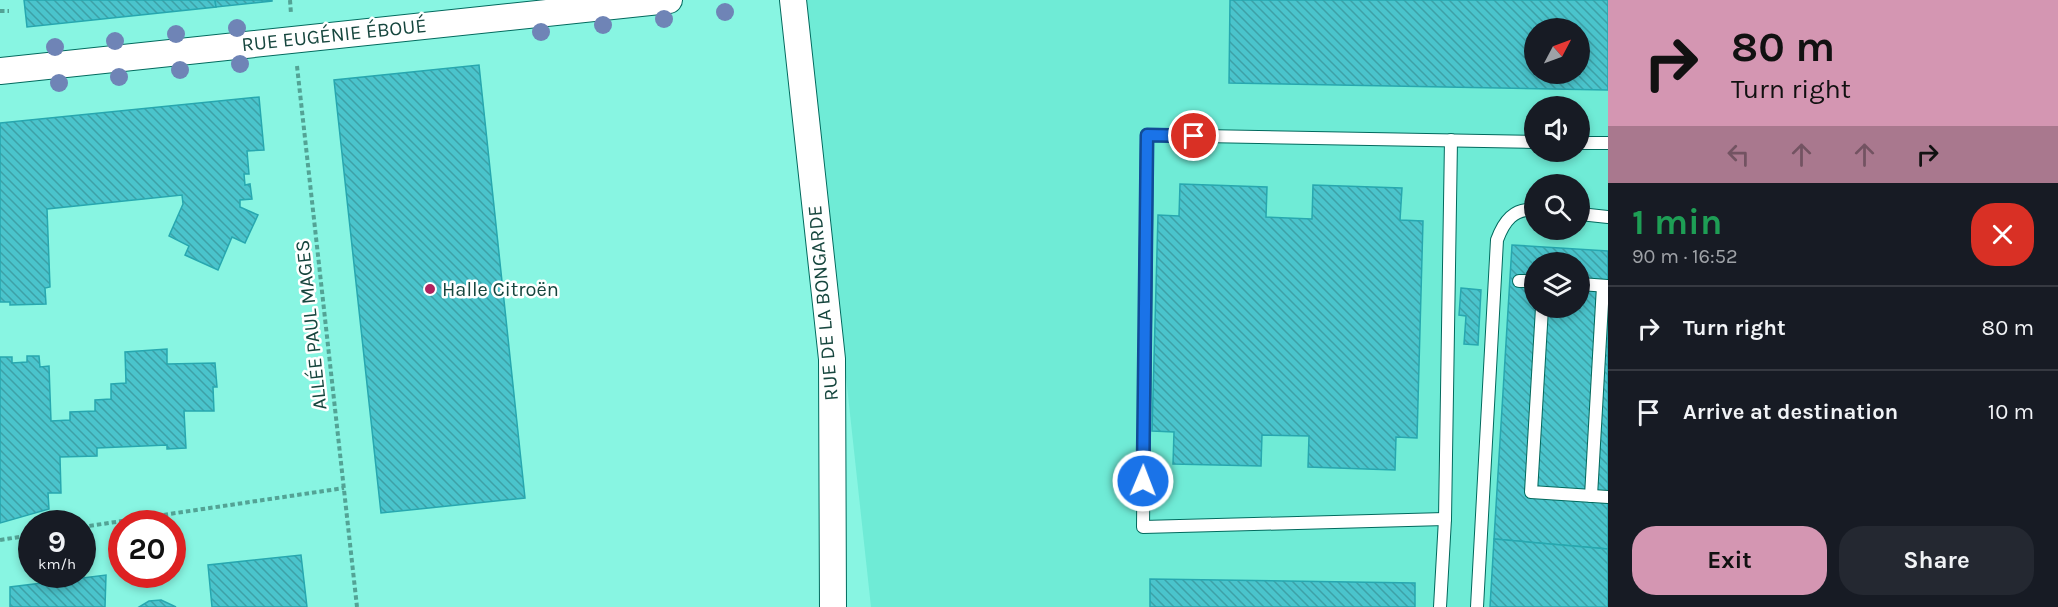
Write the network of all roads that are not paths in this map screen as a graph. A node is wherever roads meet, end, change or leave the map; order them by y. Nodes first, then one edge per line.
1 (669, 0) edge
2 (792, 0) edge
3 (0, 70) edge
4 (1451, 140) junction
5 (1524, 142) edge
6 (1590, 143) edge
7 (1608, 143) edge
8 (1524, 209) edge
9 (1590, 215) edge
10 (1608, 217) edge
11 (1519, 280) dead end
12 (1524, 280) edge
13 (1590, 285) edge
14 (1606, 286) edge
15 (1541, 318) edge
16 (1603, 359) edge
17 (1591, 496) junction
18 (1608, 497) edge
19 (1445, 519) junction
20 (833, 607) edge
21 (1440, 607) edge
22 (1477, 607) edge

1 - 3 street, RUE EUGÉNIE ÉBOUÉ
2 - 20 street, RUE DE LA BONGARDE
4 - 5 lane
4 - 19 lane
4 - 19 lane
6 - 7 lane
8 - 22 lane
9 - 10 lane
11 - 12 lane
13 - 14 lane
14 - 16 lane
15 - 17 lane
16 - 17 lane
17 - 18 lane
19 - 21 lane

